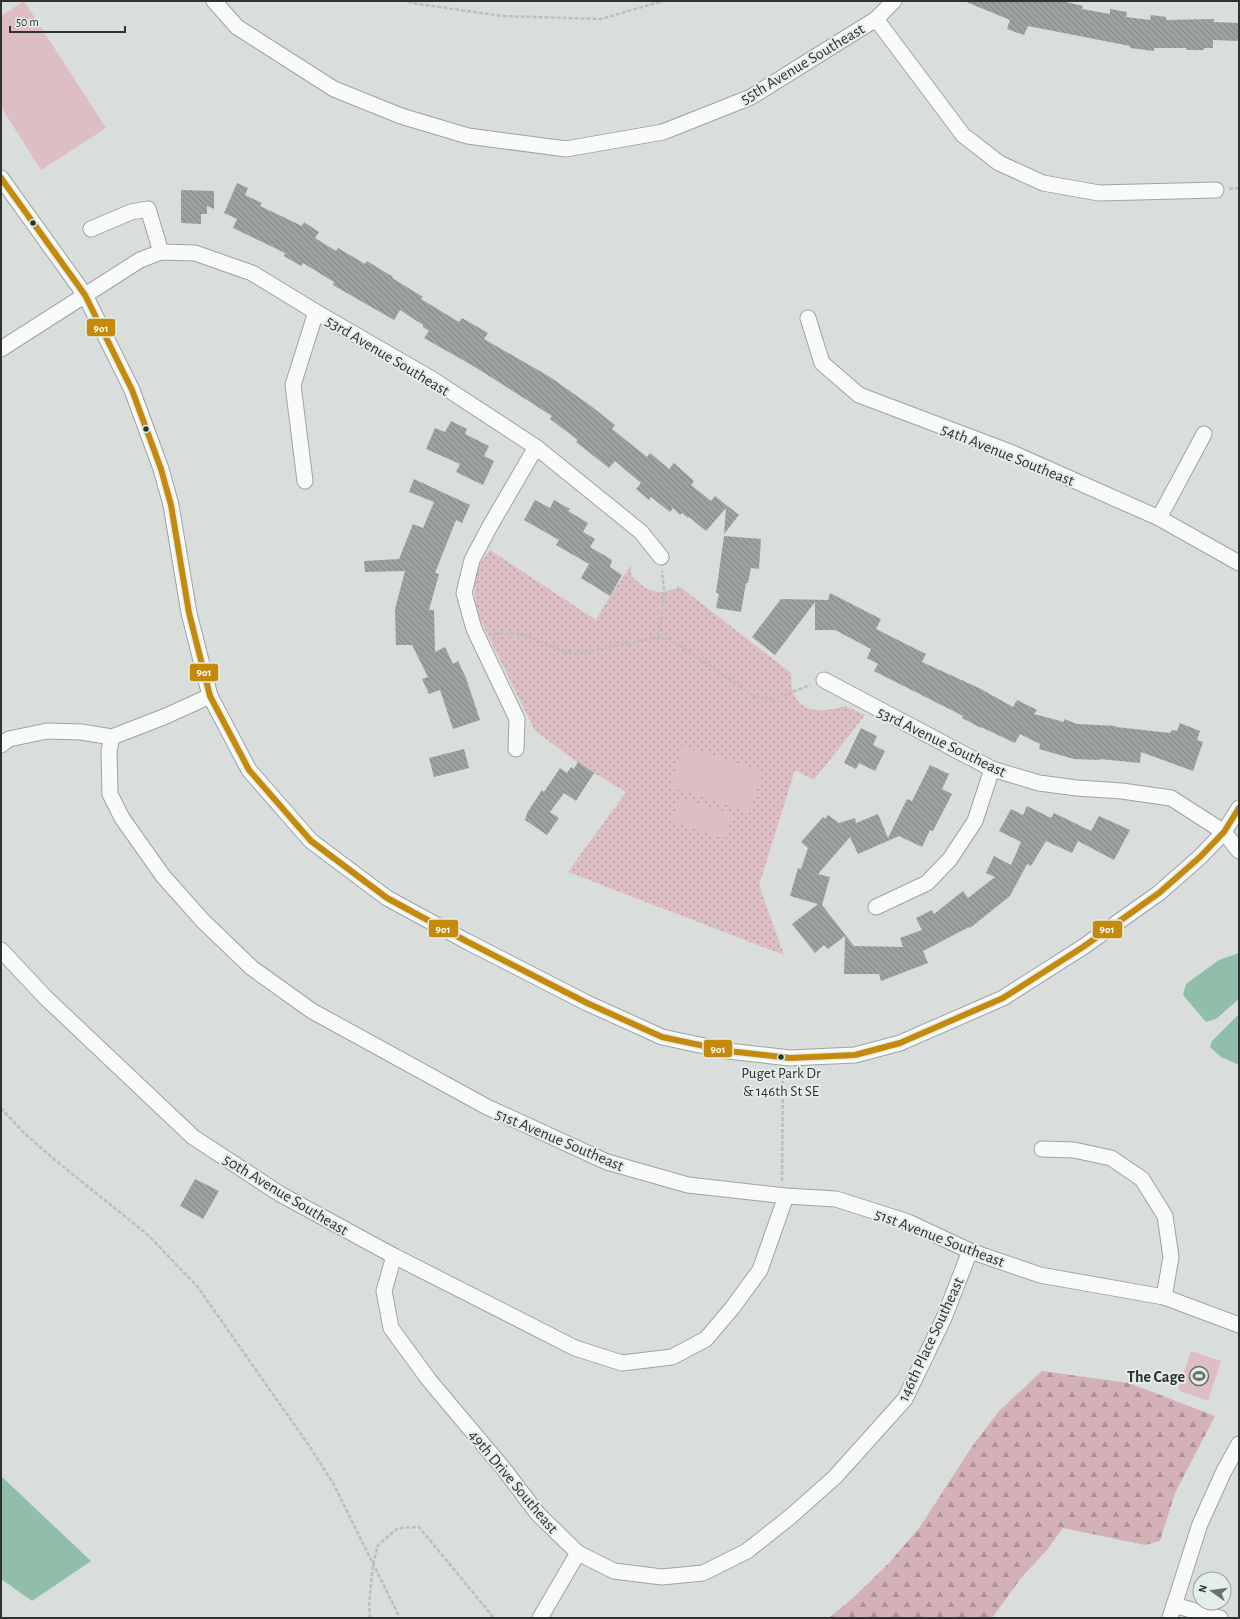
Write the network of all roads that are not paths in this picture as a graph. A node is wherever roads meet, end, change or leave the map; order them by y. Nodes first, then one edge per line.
1 (214, 1) edge
2 (894, 1) edge
3 (876, 19) junction
4 (1, 178) edge
5 (1216, 190) dead end
6 (91, 229) dead end
7 (161, 252) junction
8 (85, 295) junction
9 (316, 312) junction
10 (808, 318) dead end
11 (1, 349) edge
12 (1204, 434) dead end
13 (536, 447) junction
14 (304, 482) dead end
15 (1159, 518) junction
16 (661, 557) road end
17 (1239, 563) edge
18 (824, 680) road end
19 (210, 696) junction
20 (112, 737) junction
21 (1, 745) edge
22 (516, 749) dead end
23 (992, 769) junction
24 (1239, 808) edge
25 (1224, 832) junction
26 (1239, 851) edge
27 (876, 907) dead end
28 (1, 950) edge
29 (1042, 1149) dead end
30 (784, 1196) junction
31 (970, 1251) junction
32 (394, 1256) junction
33 (1164, 1297) junction
34 (1239, 1324) edge
35 (1239, 1444) edge
36 (835, 1477) joint
37 (578, 1553) junction
38 (1172, 1611) edge
39 (540, 1618) edge
40 (1220, 1618) edge

1 - 3 street, 55th Avenue Southeast
2 - 3 street, 55th Avenue Southeast
3 - 5 street
4 - 8 street
6 - 7 street
7 - 8 street, 53rd Avenue Southeast
7 - 9 street, 53rd Avenue Southeast
8 - 11 street
8 - 19 street
9 - 13 street, 53rd Avenue Southeast
9 - 14 street
10 - 15 street, 54th Avenue Southeast
12 - 15 street
13 - 16 street, 53rd Avenue Southeast
13 - 22 street
15 - 17 street, 54th Avenue Southeast
18 - 23 street, 53rd Avenue Southeast
19 - 20 street
19 - 25 street
20 - 21 street
20 - 30 street, 51st Avenue Southeast
23 - 25 street, 53rd Avenue Southeast
23 - 27 street
24 - 25 street
25 - 26 street, 53rd Avenue Southeast
28 - 32 street, 50th Avenue Southeast
29 - 33 street
30 - 31 street, 51st Avenue Southeast
30 - 32 street, 50th Avenue Southeast
31 - 33 street, 51st Avenue Southeast
31 - 36 street, 146th Place Southeast
32 - 37 street, 49th Drive Southeast
33 - 34 street, 51st Avenue Southeast
35 - 38 street
36 - 37 street, 49th Drive Southeast
37 - 39 street
38 - 40 street

